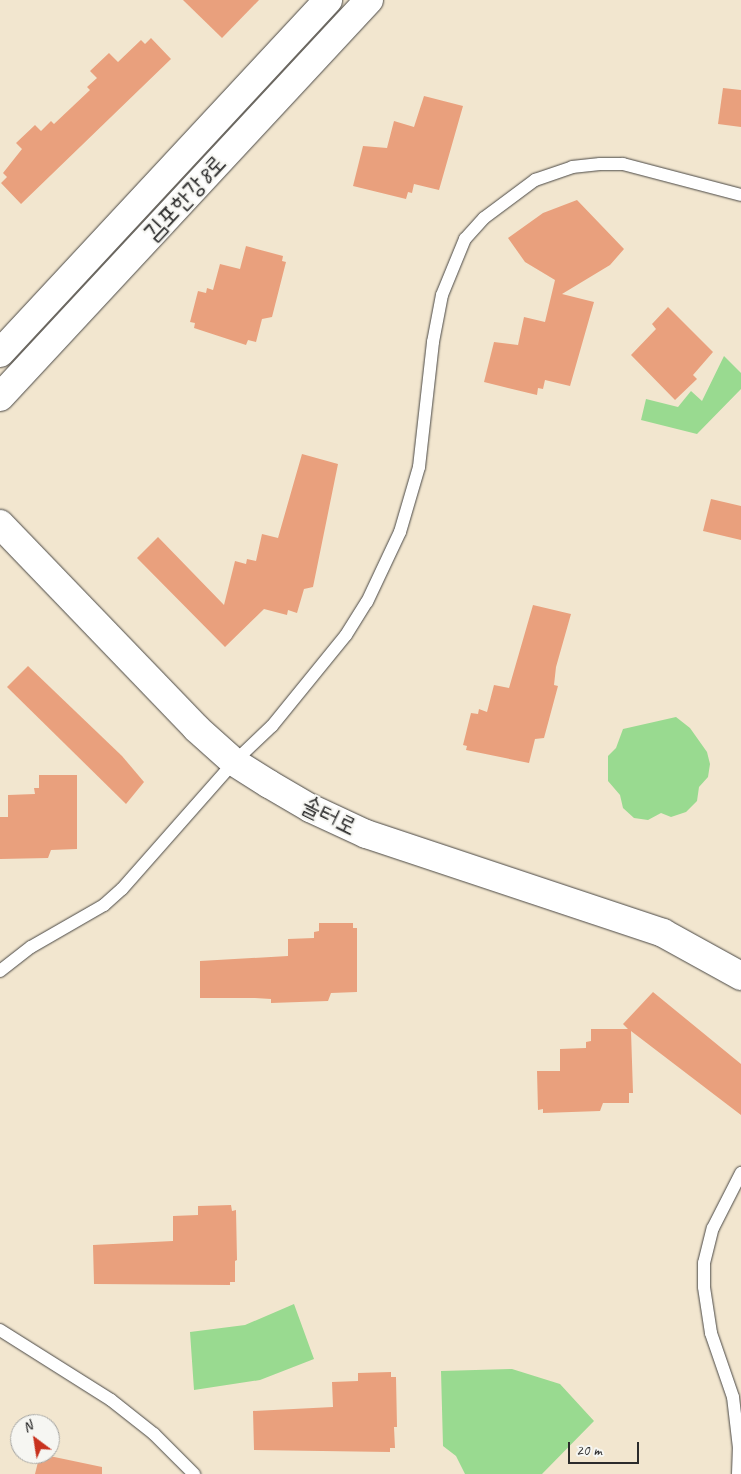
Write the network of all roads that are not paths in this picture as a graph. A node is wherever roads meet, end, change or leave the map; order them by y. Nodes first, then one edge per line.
1 (328, 0) edge
2 (369, 0) edge
3 (741, 196) edge
4 (0, 354) edge
5 (0, 397) edge
6 (0, 524) edge
7 (234, 762) junction
8 (0, 971) edge
9 (741, 976) edge
10 (741, 1173) edge
11 (0, 1330) edge
12 (194, 1474) edge
13 (738, 1474) edge

1 - 4 street, 김포한강8로
2 - 5 street, 김포한강8로
3 - 7 lane
6 - 7 street, 솔터로
7 - 8 lane
7 - 9 street, 솔터로
10 - 13 lane
11 - 12 lane

